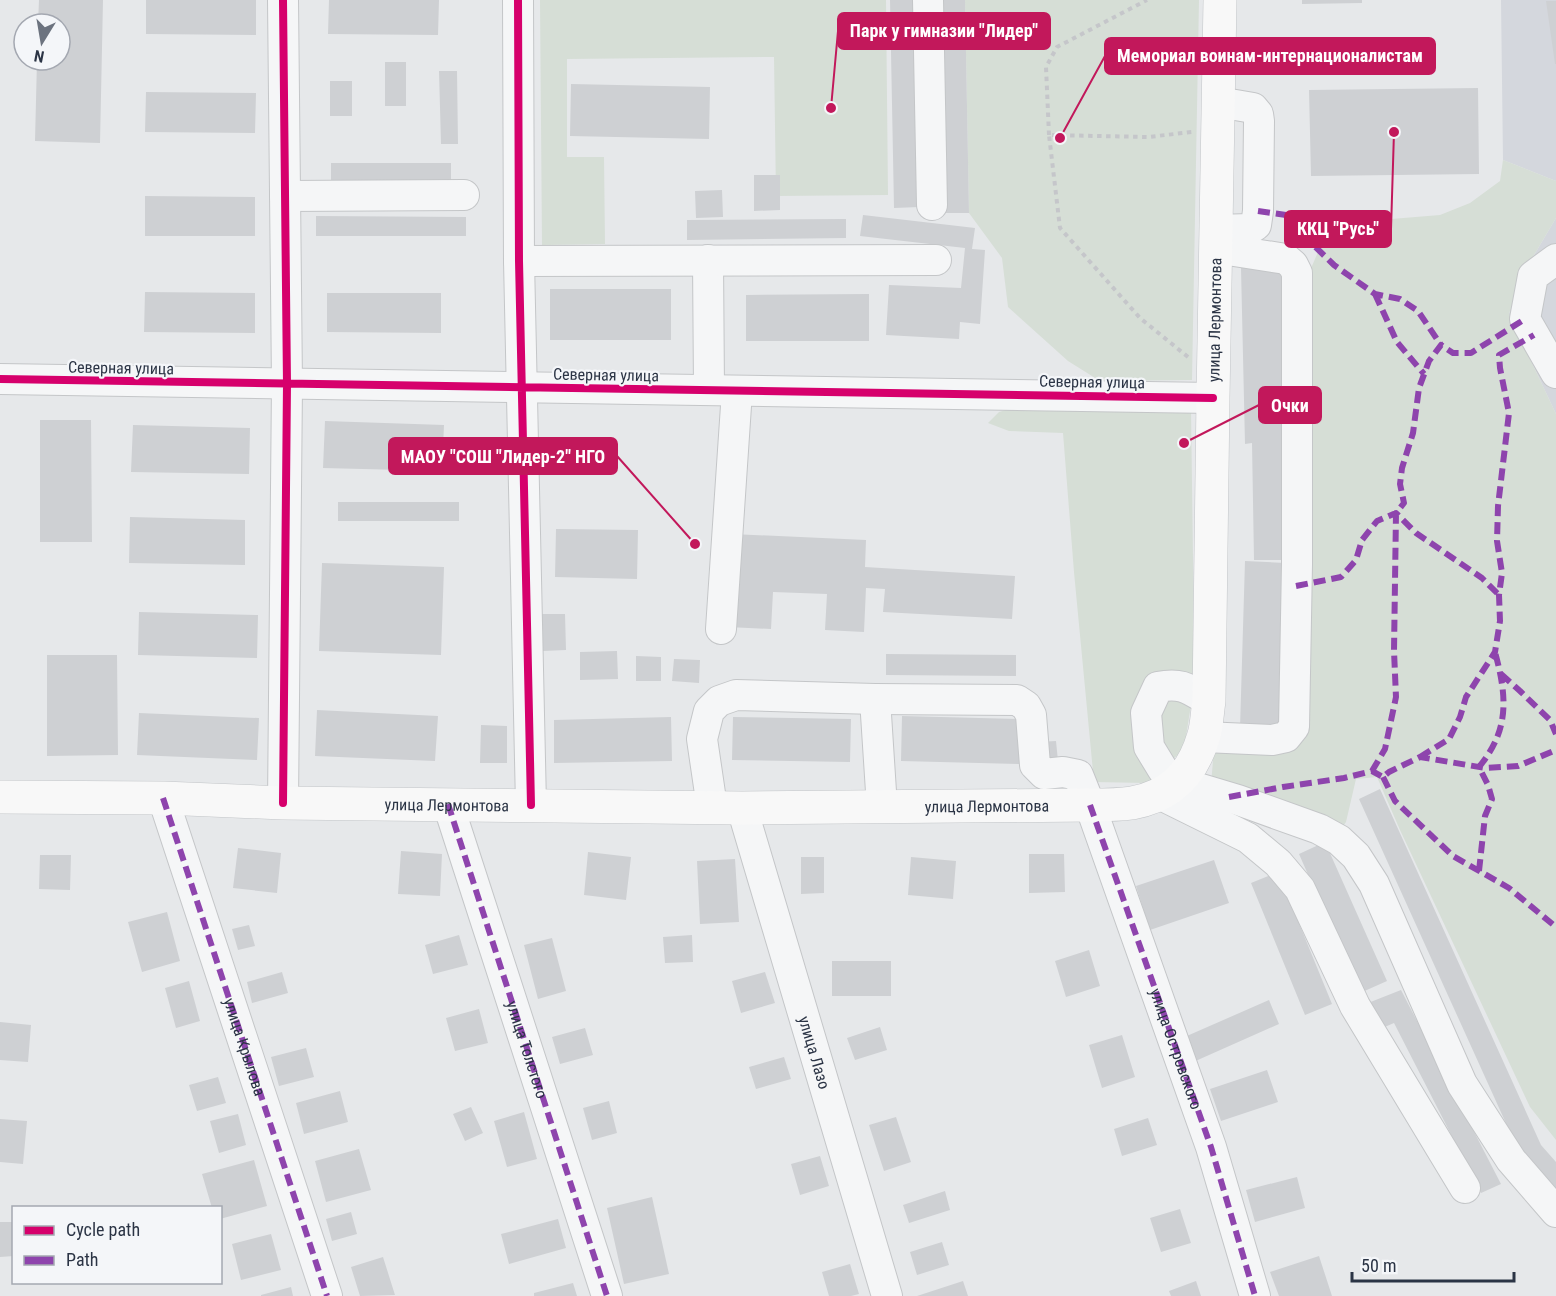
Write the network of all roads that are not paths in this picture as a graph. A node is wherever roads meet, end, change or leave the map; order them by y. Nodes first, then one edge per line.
1 (283, 0) edge
2 (518, 0) edge
3 (928, 0) edge
4 (1220, 0) edge
5 (1218, 117) junction
6 (464, 195) dead end
7 (285, 196) junction
8 (932, 205) dead end
9 (1216, 237) junction
10 (1556, 259) edge
11 (708, 260) junction
12 (936, 260) dead end
13 (519, 261) junction
14 (1556, 374) edge
15 (0, 379) edge
16 (287, 384) junction
17 (521, 388) junction
18 (723, 391) junction
19 (1202, 398) junction
20 (721, 630) dead end
21 (875, 699) junction
22 (1209, 701) junction
23 (1204, 736) junction
24 (1169, 788) junction
25 (0, 797) edge
26 (163, 798) junction
27 (283, 803) junction
28 (448, 804) junction
29 (531, 805) junction
30 (1090, 805) junction
31 (882, 807) junction
32 (727, 808) junction
33 (1465, 1188) dead end
34 (1556, 1212) edge
35 (327, 1296) edge
36 (607, 1296) edge
37 (887, 1296) edge
38 (1255, 1296) edge

1 - 7 street
2 - 13 street
3 - 8 street
4 - 5 main road, улица Лермонтова
5 - 9 main road, улица Лермонтова
5 - 9 street
6 - 7 street
7 - 16 street
9 - 19 main road, улица Лермонтова
9 - 23 street
10 - 14 street
11 - 12 street
11 - 13 street
11 - 18 street
13 - 17 street
15 - 16 street, Северная улица
16 - 17 street, Северная улица
16 - 27 street
17 - 18 street, Северная улица
17 - 29 street
18 - 19 street, Северная улица
18 - 20 street
19 - 22 main road, улица Лермонтова
21 - 30 street, улица Островского
21 - 31 street
21 - 32 street, улица Лазо
22 - 23 main road, улица Лермонтова
22 - 24 street
23 - 24 main road, улица Лермонтова
24 - 30 main road, улица Лермонтова
24 - 33 street
24 - 34 street
25 - 26 main road, улица Лермонтова
26 - 27 main road, улица Лермонтова
26 - 35 street, улица Крылова
27 - 28 main road, улица Лермонтова
28 - 29 main road, улица Лермонтова
28 - 36 street, улица Толстого
29 - 32 main road, улица Лермонтова
30 - 31 main road, улица Лермонтова
30 - 38 street, улица Островского
31 - 32 main road, улица Лермонтова
32 - 37 street, улица Лазо

